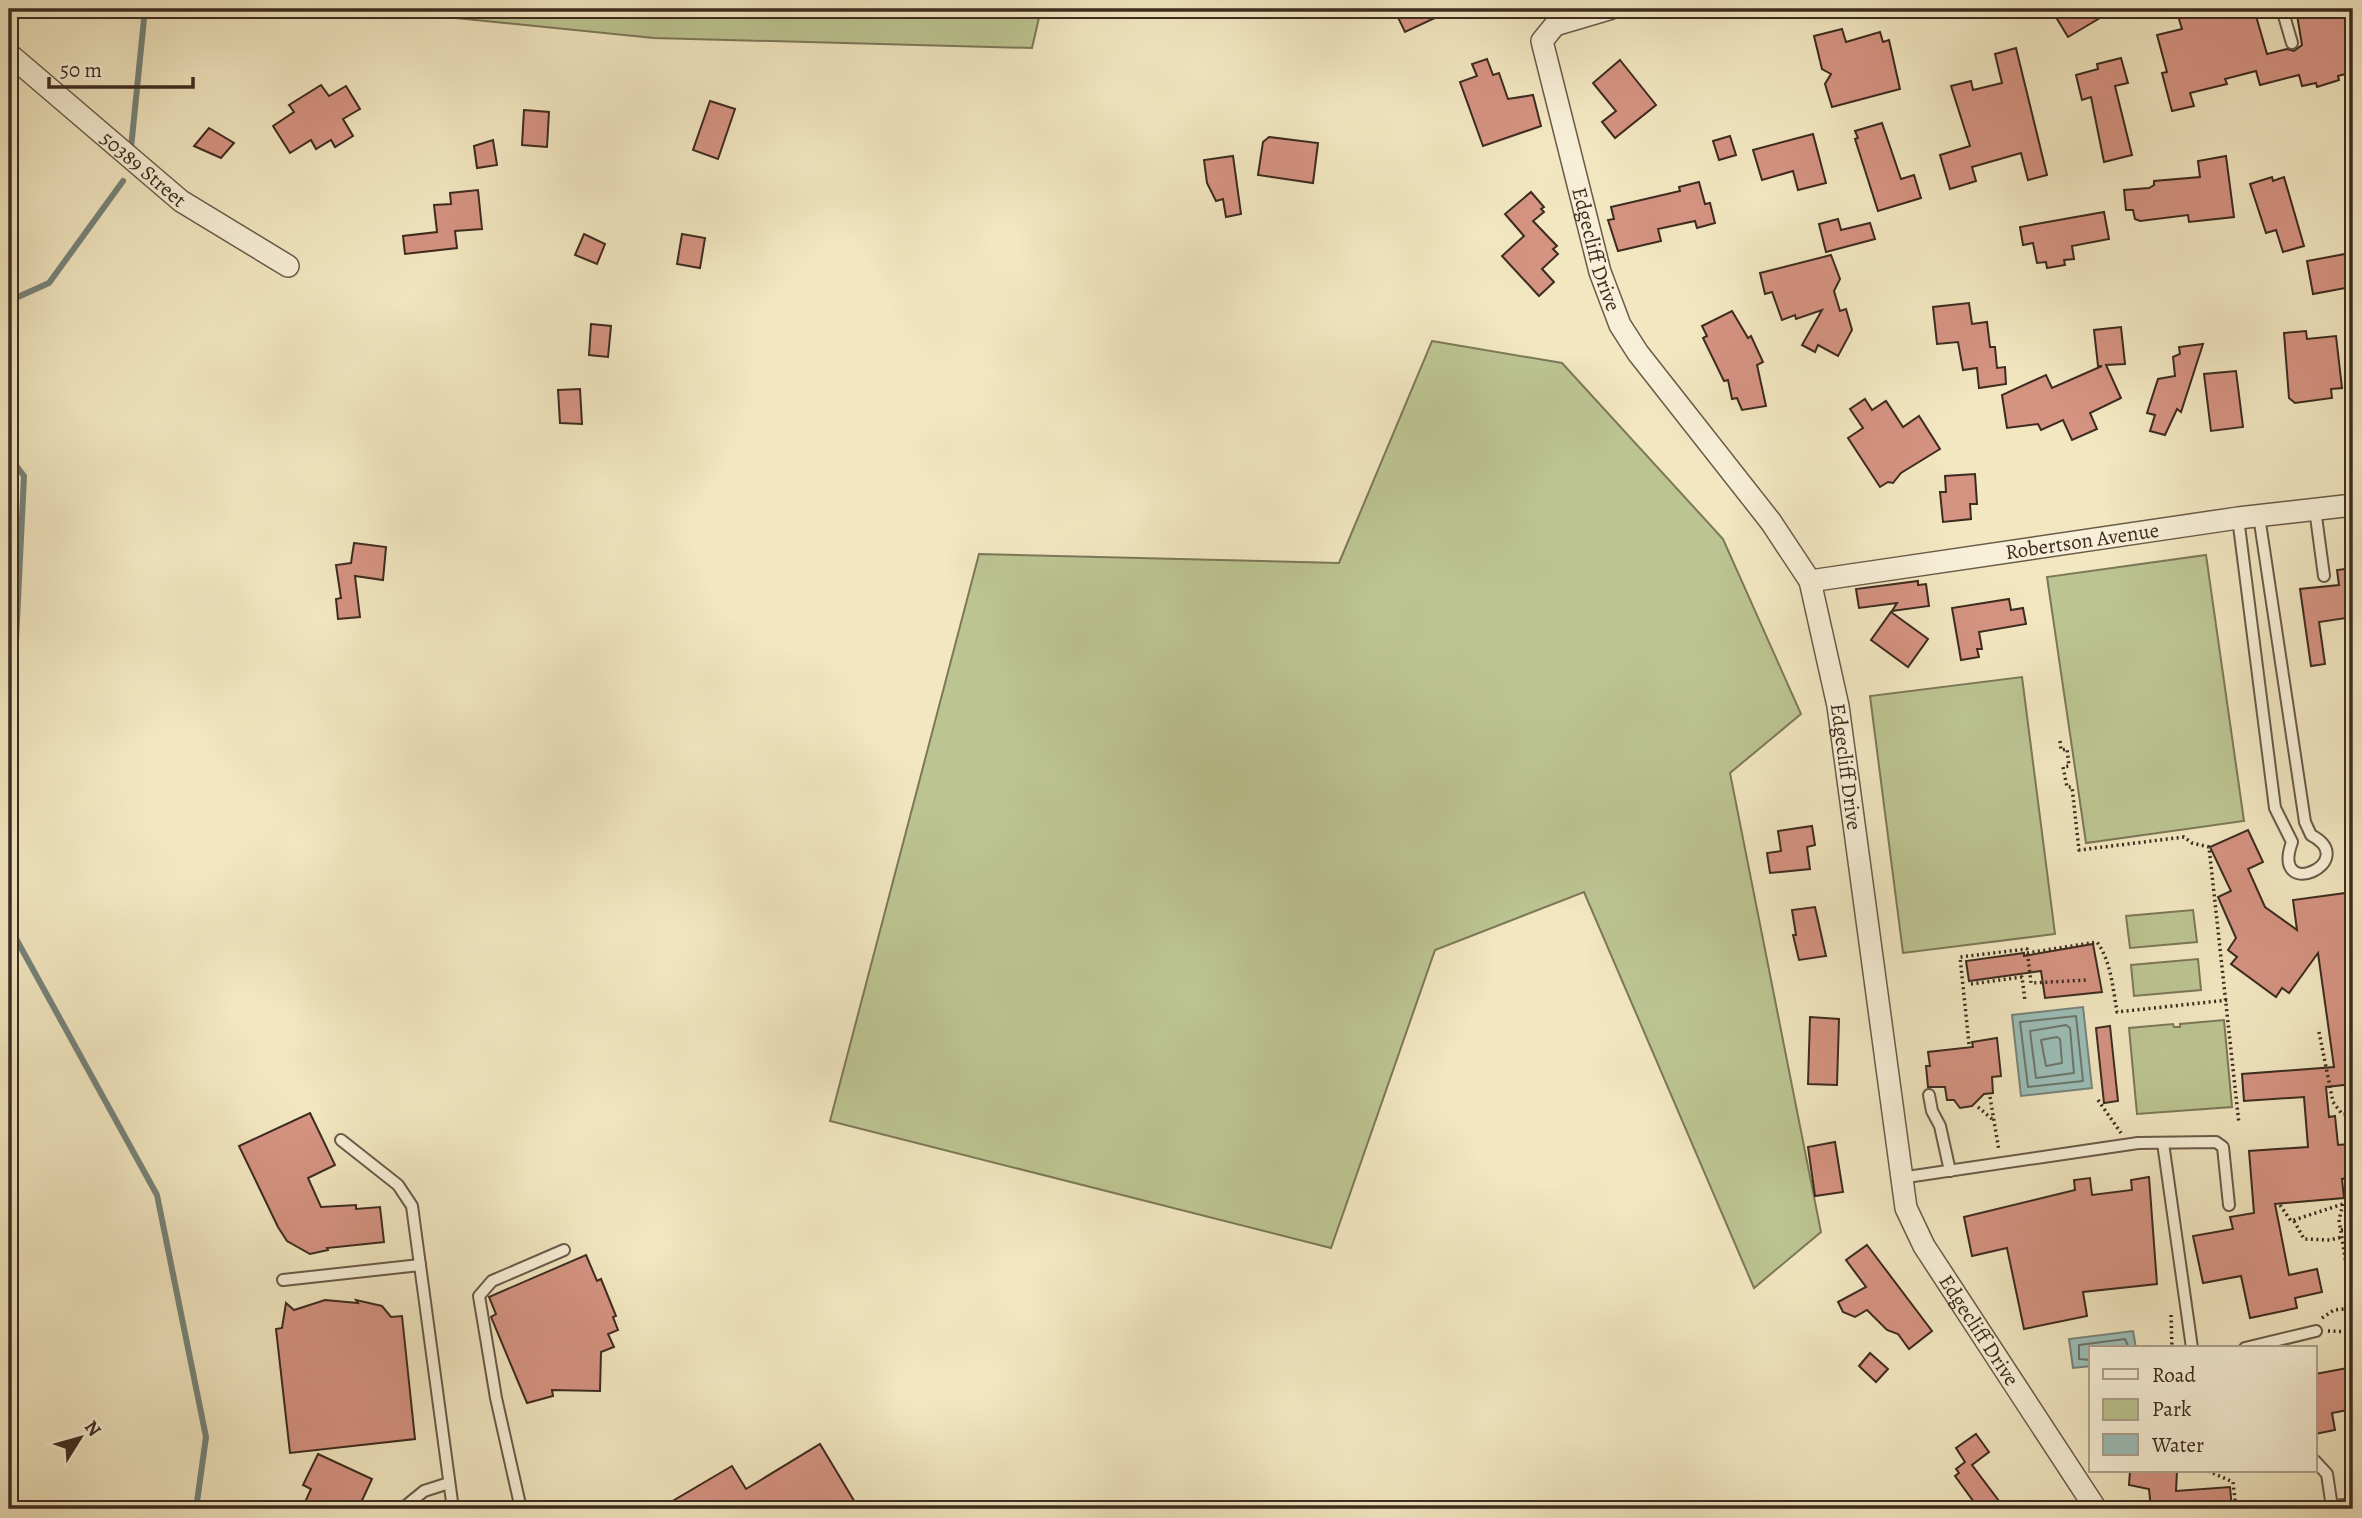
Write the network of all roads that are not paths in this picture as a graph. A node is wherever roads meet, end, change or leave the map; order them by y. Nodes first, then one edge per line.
1 (1609, 9) edge
2 (2282, 9) edge
3 (2292, 43) dead end
4 (9, 54) edge
5 (288, 266) dead end
6 (2353, 505) edge
7 (2315, 509) junction
8 (2248, 517) junction
9 (2324, 576) dead end
10 (1810, 581) junction
11 (1929, 1095) dead end
12 (341, 1140) dead end
13 (2163, 1143) junction
14 (1950, 1171) junction
15 (1900, 1178) junction
16 (2229, 1205) dead end
17 (564, 1250) dead end
18 (420, 1265) junction
19 (283, 1280) dead end
20 (2317, 1326) road end
21 (2192, 1346) edge
22 (2252, 1346) edge
23 (2316, 1462) edge
24 (449, 1483) junction
25 (2353, 1504) edge
26 (2332, 1507) junction
27 (402, 1509) edge
28 (453, 1509) edge
29 (521, 1509) edge
30 (2096, 1509) edge
31 (2309, 1509) edge

1 - 10 street, Edgecliff Drive
2 - 3 lane
4 - 5 street, 50389 Street
6 - 7 street, Robertson Avenue
7 - 8 street, Robertson Avenue
7 - 9 lane
8 - 8 lane
8 - 10 street, Robertson Avenue
10 - 15 street, Edgecliff Drive
11 - 14 lane
12 - 18 lane
13 - 14 lane
13 - 16 lane
13 - 21 lane
14 - 15 lane
15 - 30 street, Edgecliff Drive
17 - 29 lane
18 - 19 lane
18 - 24 lane
20 - 22 lane
23 - 26 lane
24 - 27 lane
24 - 28 lane
25 - 26 lane
26 - 31 lane

